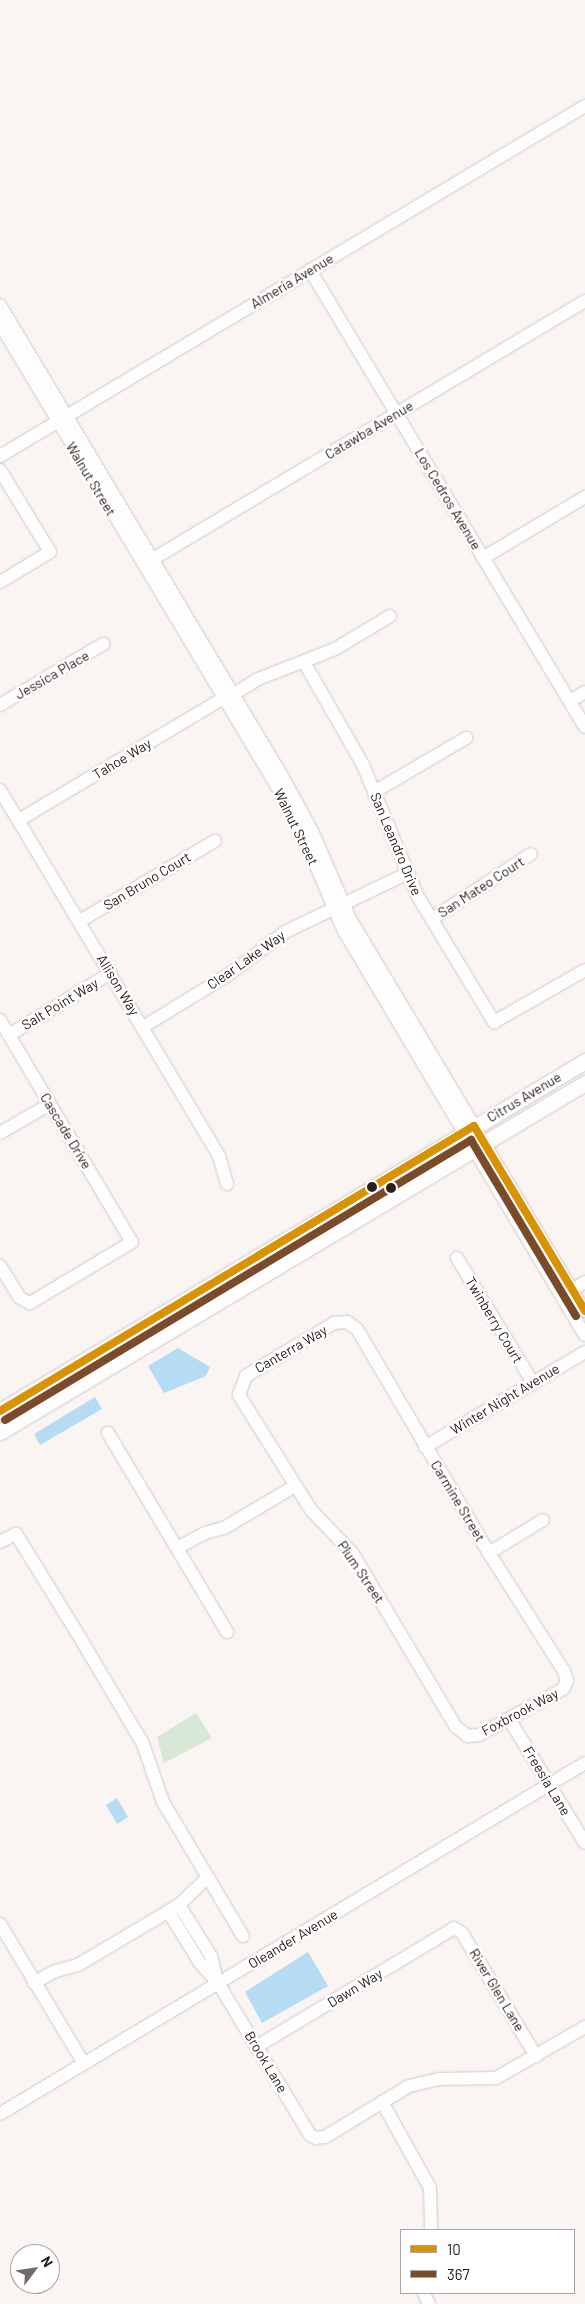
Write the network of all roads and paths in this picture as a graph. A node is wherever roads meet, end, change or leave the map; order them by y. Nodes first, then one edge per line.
1 (585, 106) edge
2 (310, 270) junction
3 (585, 301) edge
4 (0, 305) edge
5 (0, 324) edge
6 (397, 414) junction
7 (63, 419) junction
8 (0, 456) edge
9 (0, 470) edge
10 (585, 497) edge
11 (483, 558) junction
12 (153, 560) junction
13 (0, 582) edge
14 (390, 616) dead end
15 (103, 644) dead end
16 (304, 662) junction
17 (585, 692) edge
18 (229, 696) junction
19 (570, 702) junction
20 (0, 705) edge
21 (585, 727) edge
22 (466, 738) dead end
23 (0, 790) edge
24 (374, 792) junction
25 (19, 820) junction
26 (215, 841) dead end
27 (530, 854) dead end
28 (406, 874) junction
29 (337, 906) junction
30 (432, 919) junction
31 (80, 921) junction
32 (585, 970) edge
33 (111, 973) junction
34 (0, 1020) edge
35 (143, 1027) junction
36 (8, 1035) junction
37 (585, 1061) edge
38 (585, 1083) edge
39 (50, 1104) junction
40 (469, 1130) junction
41 (0, 1133) edge
42 (479, 1146) junction
43 (227, 1184) dead end
44 (457, 1258) dead end
45 (0, 1266) edge
46 (585, 1282) edge
47 (572, 1290) junction
48 (585, 1311) edge
49 (347, 1322) joint
50 (585, 1335) edge
51 (585, 1352) edge
52 (532, 1383) junction
53 (240, 1384) joint
54 (0, 1411) edge
55 (0, 1432) edge
56 (108, 1432) dead end
57 (425, 1446) junction
58 (295, 1486) junction
59 (543, 1520) dead end
60 (0, 1542) edge
61 (177, 1548) junction
62 (489, 1553) junction
63 (227, 1632) dead end
64 (567, 1681) joint
65 (509, 1719) junction
66 (468, 1736) joint
67 (585, 1763) edge
68 (549, 1785) junction
69 (585, 1844) edge
70 (208, 1877) junction
71 (179, 1905) junction
72 (168, 1911) junction
73 (0, 1924) edge
74 (454, 1928) joint
75 (243, 1936) dead end
76 (201, 1941) junction
77 (190, 1948) junction
78 (34, 1983) junction
79 (218, 1983) junction
80 (585, 2027) edge
81 (256, 2047) junction
82 (536, 2056) junction
83 (84, 2064) junction
84 (382, 2102) junction
85 (0, 2114) edge
86 (431, 2229) edge

1 - 2 street, Almeria Avenue
2 - 6 street, Los Cedros Avenue
2 - 7 street, Almeria Avenue
3 - 6 street, Catawba Avenue
4 - 7 street, Walnut Street
5 - 7 street, Walnut Street
6 - 11 street, Los Cedros Avenue
6 - 12 street, Catawba Avenue
7 - 8 street, Almeria Avenue
7 - 12 street, Walnut Street
7 - 18 street, Walnut Street
9 - 13 street
10 - 11 street
11 - 19 street, Los Cedros Avenue
12 - 18 street, Walnut Street
14 - 16 street, Tahoe Way
15 - 20 street, Jessica Place
16 - 18 street, Tahoe Way
16 - 24 street, San Leandro Drive
17 - 19 street
18 - 25 street, Tahoe Way
18 - 29 street, Walnut Street
19 - 21 street, Los Cedros Avenue
22 - 24 street
23 - 25 street, Allison Way
24 - 28 street, San Leandro Drive
25 - 31 street, Allison Way
26 - 31 street, San Bruno Court
27 - 30 street, San Mateo Court
28 - 29 street, Clear Lake Way
28 - 30 street, San Leandro Drive
29 - 35 street, Clear Lake Way
29 - 40 street, Walnut Street
30 - 32 street, San Leandro Drive
31 - 33 street, Allison Way
33 - 35 street, Allison Way
33 - 36 street, Salt Point Way
34 - 36 street, Cascade Drive
35 - 43 street, Allison Way
36 - 39 street, Cascade Drive
37 - 40 main road, Citrus Avenue
38 - 42 main road, Citrus Avenue
39 - 41 street
39 - 45 street, Cascade Drive
40 - 42 street, Walnut Street
40 - 54 main road, Citrus Avenue
42 - 47 street, Walnut Street
42 - 50 street, Walnut Street
42 - 55 main road, Citrus Avenue
44 - 52 street, Twinberry Court
46 - 47 street
47 - 48 street, Walnut Street
49 - 53 street, Canterra Way
49 - 57 street, Carmine Street
51 - 52 street, Winter Night Avenue
52 - 57 street, Winter Night Avenue
53 - 58 street, Plum Street
56 - 61 street
57 - 62 street, Carmine Street
58 - 61 street
58 - 66 street, Plum Street
59 - 62 street
60 - 70 street
61 - 63 street
62 - 64 street, Carmine Street
64 - 65 street, Foxbrook Way
65 - 66 street, Foxbrook Way
65 - 68 street, Freesia Lane
67 - 68 street, Oleander Avenue
68 - 69 street, Freesia Lane
68 - 79 street, Oleander Avenue
70 - 71 street
70 - 75 street
71 - 72 street
71 - 76 street
72 - 77 street
72 - 78 street
73 - 78 street
74 - 81 street, Dawn Way
74 - 82 street, River Glen Lane
76 - 77 street
76 - 79 street
77 - 79 street
78 - 83 street
79 - 81 street, Brook Lane
79 - 83 street, Oleander Avenue
80 - 82 street
81 - 84 street, Brook Lane
82 - 84 street
83 - 85 street, Oleander Avenue
84 - 86 street

